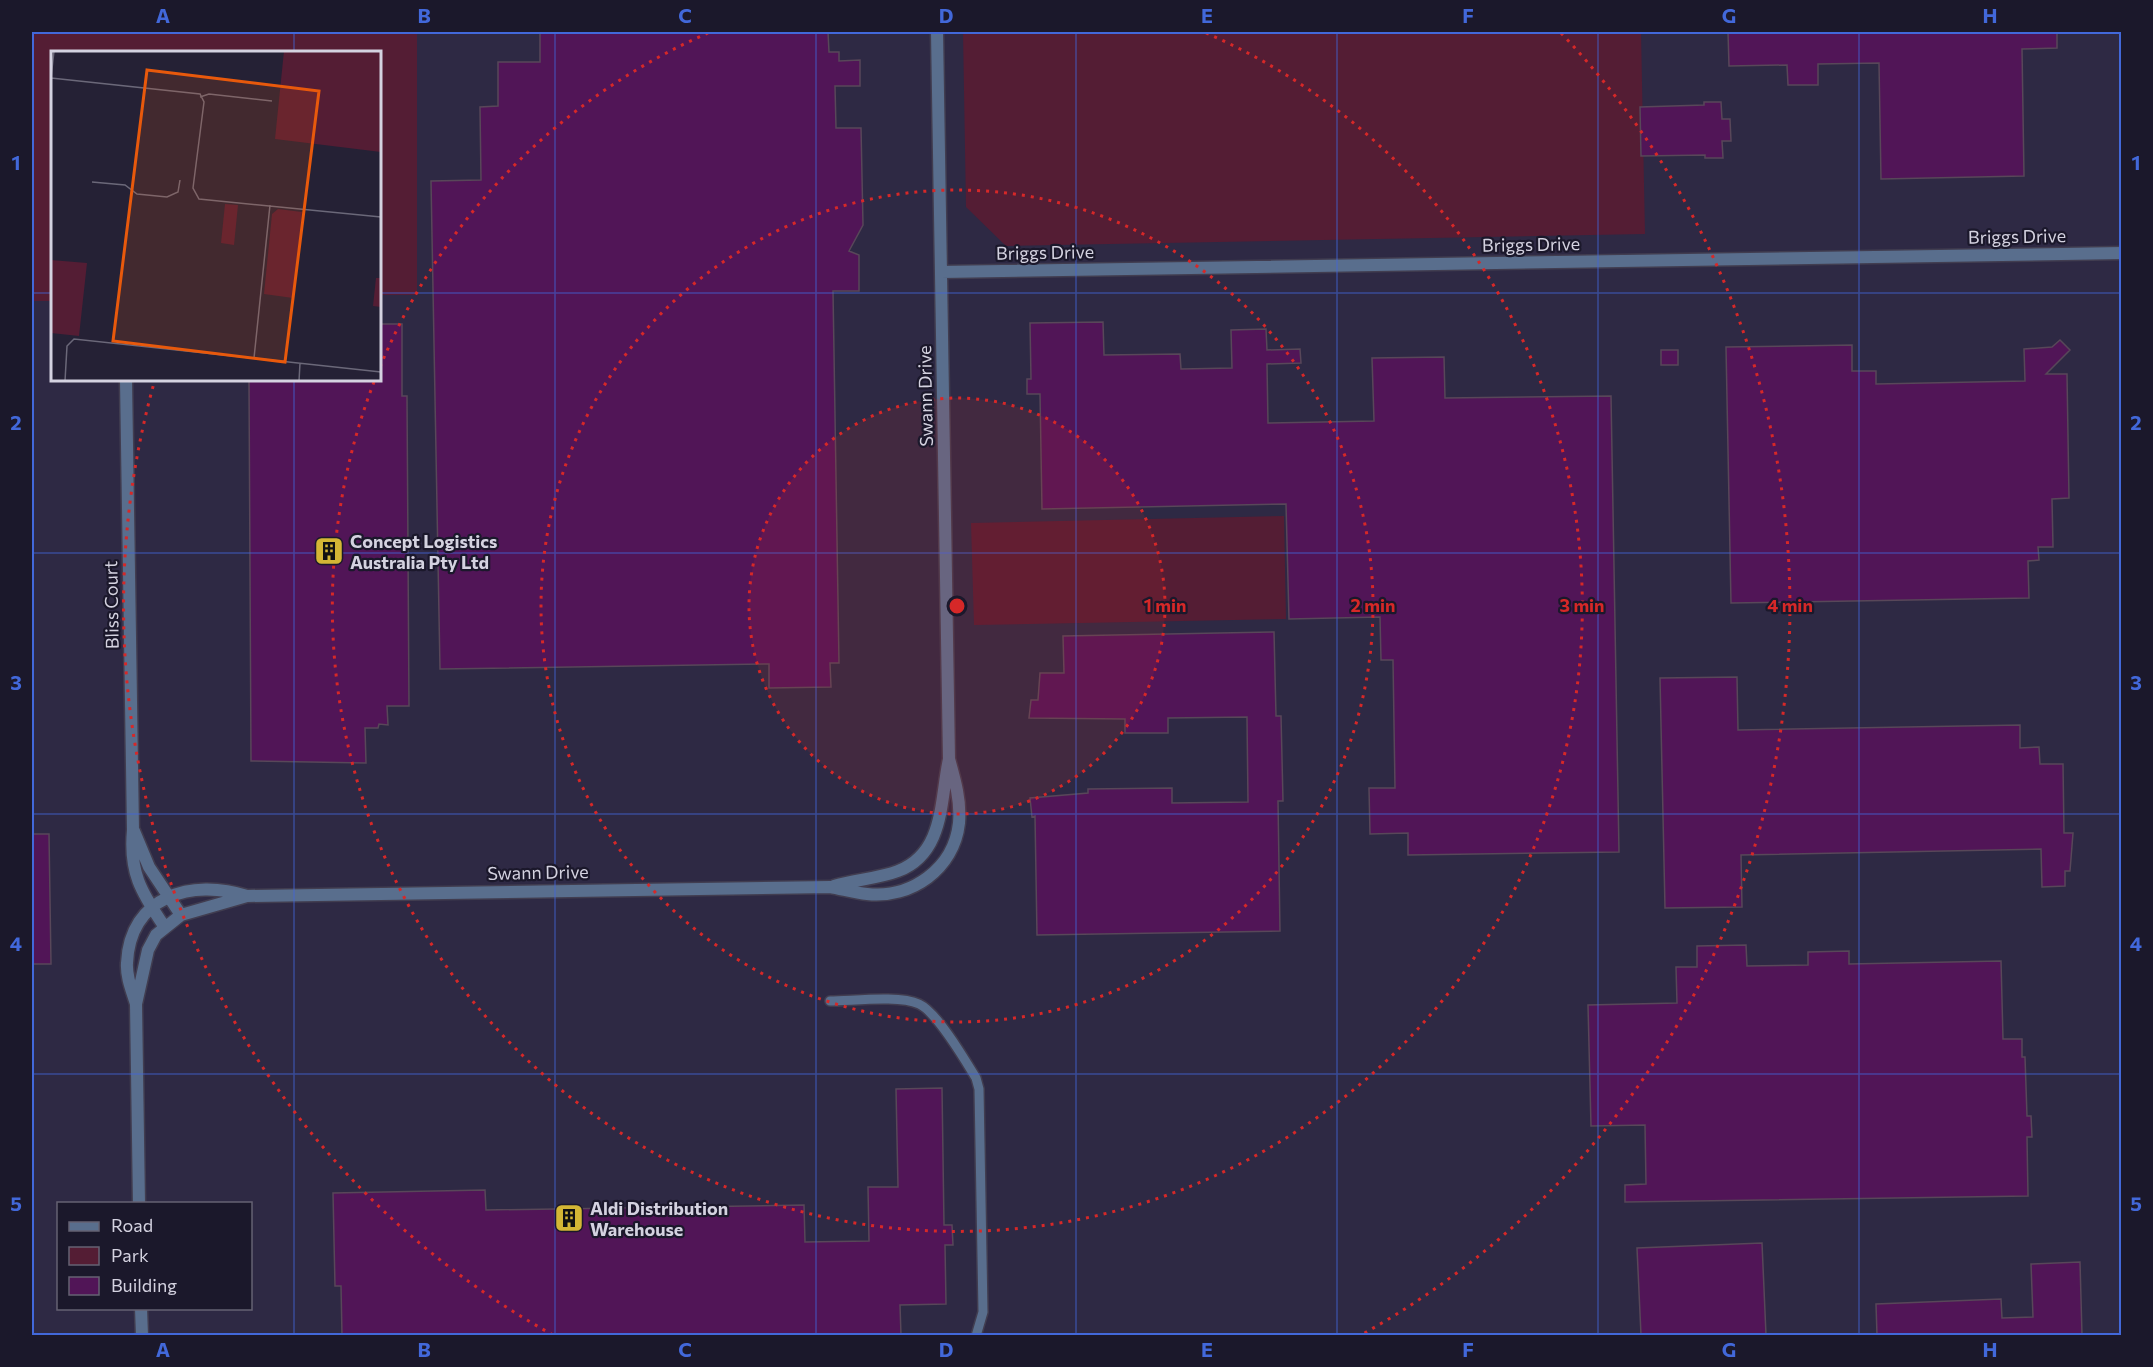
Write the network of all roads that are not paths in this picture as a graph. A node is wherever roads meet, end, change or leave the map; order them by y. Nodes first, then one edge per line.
1 (937, 32) edge
2 (2121, 253) edge
3 (941, 272) junction
4 (126, 381) edge
5 (949, 759) junction
6 (133, 830) junction
7 (830, 887) junction
8 (247, 896) junction
9 (169, 897) junction
10 (152, 907) junction
11 (181, 915) junction
12 (164, 926) junction
13 (830, 1001) dead end
14 (136, 1004) junction
15 (139, 1202) edge
16 (141, 1310) edge
17 (142, 1335) edge
18 (976, 1335) edge

1 - 3 street, Swann Drive
2 - 3 street, Briggs Drive
3 - 5 street, Swann Drive
4 - 6 street, Bliss Court
5 - 7 street, Swann Drive
5 - 7 street, Swann Drive
6 - 9 street, Bliss Court
6 - 10 street, Bliss Court
7 - 8 street, Swann Drive
8 - 9 street, Swann Drive
8 - 11 street, Swann Drive
9 - 10 street, Swann Drive
9 - 11 street, Bliss Court
10 - 12 street, Bliss Court
10 - 14 street, Swann Drive
11 - 12 street, Swann Drive
12 - 14 street, Swann Drive
13 - 18 lane
14 - 15 street, Swann Drive
16 - 17 street

